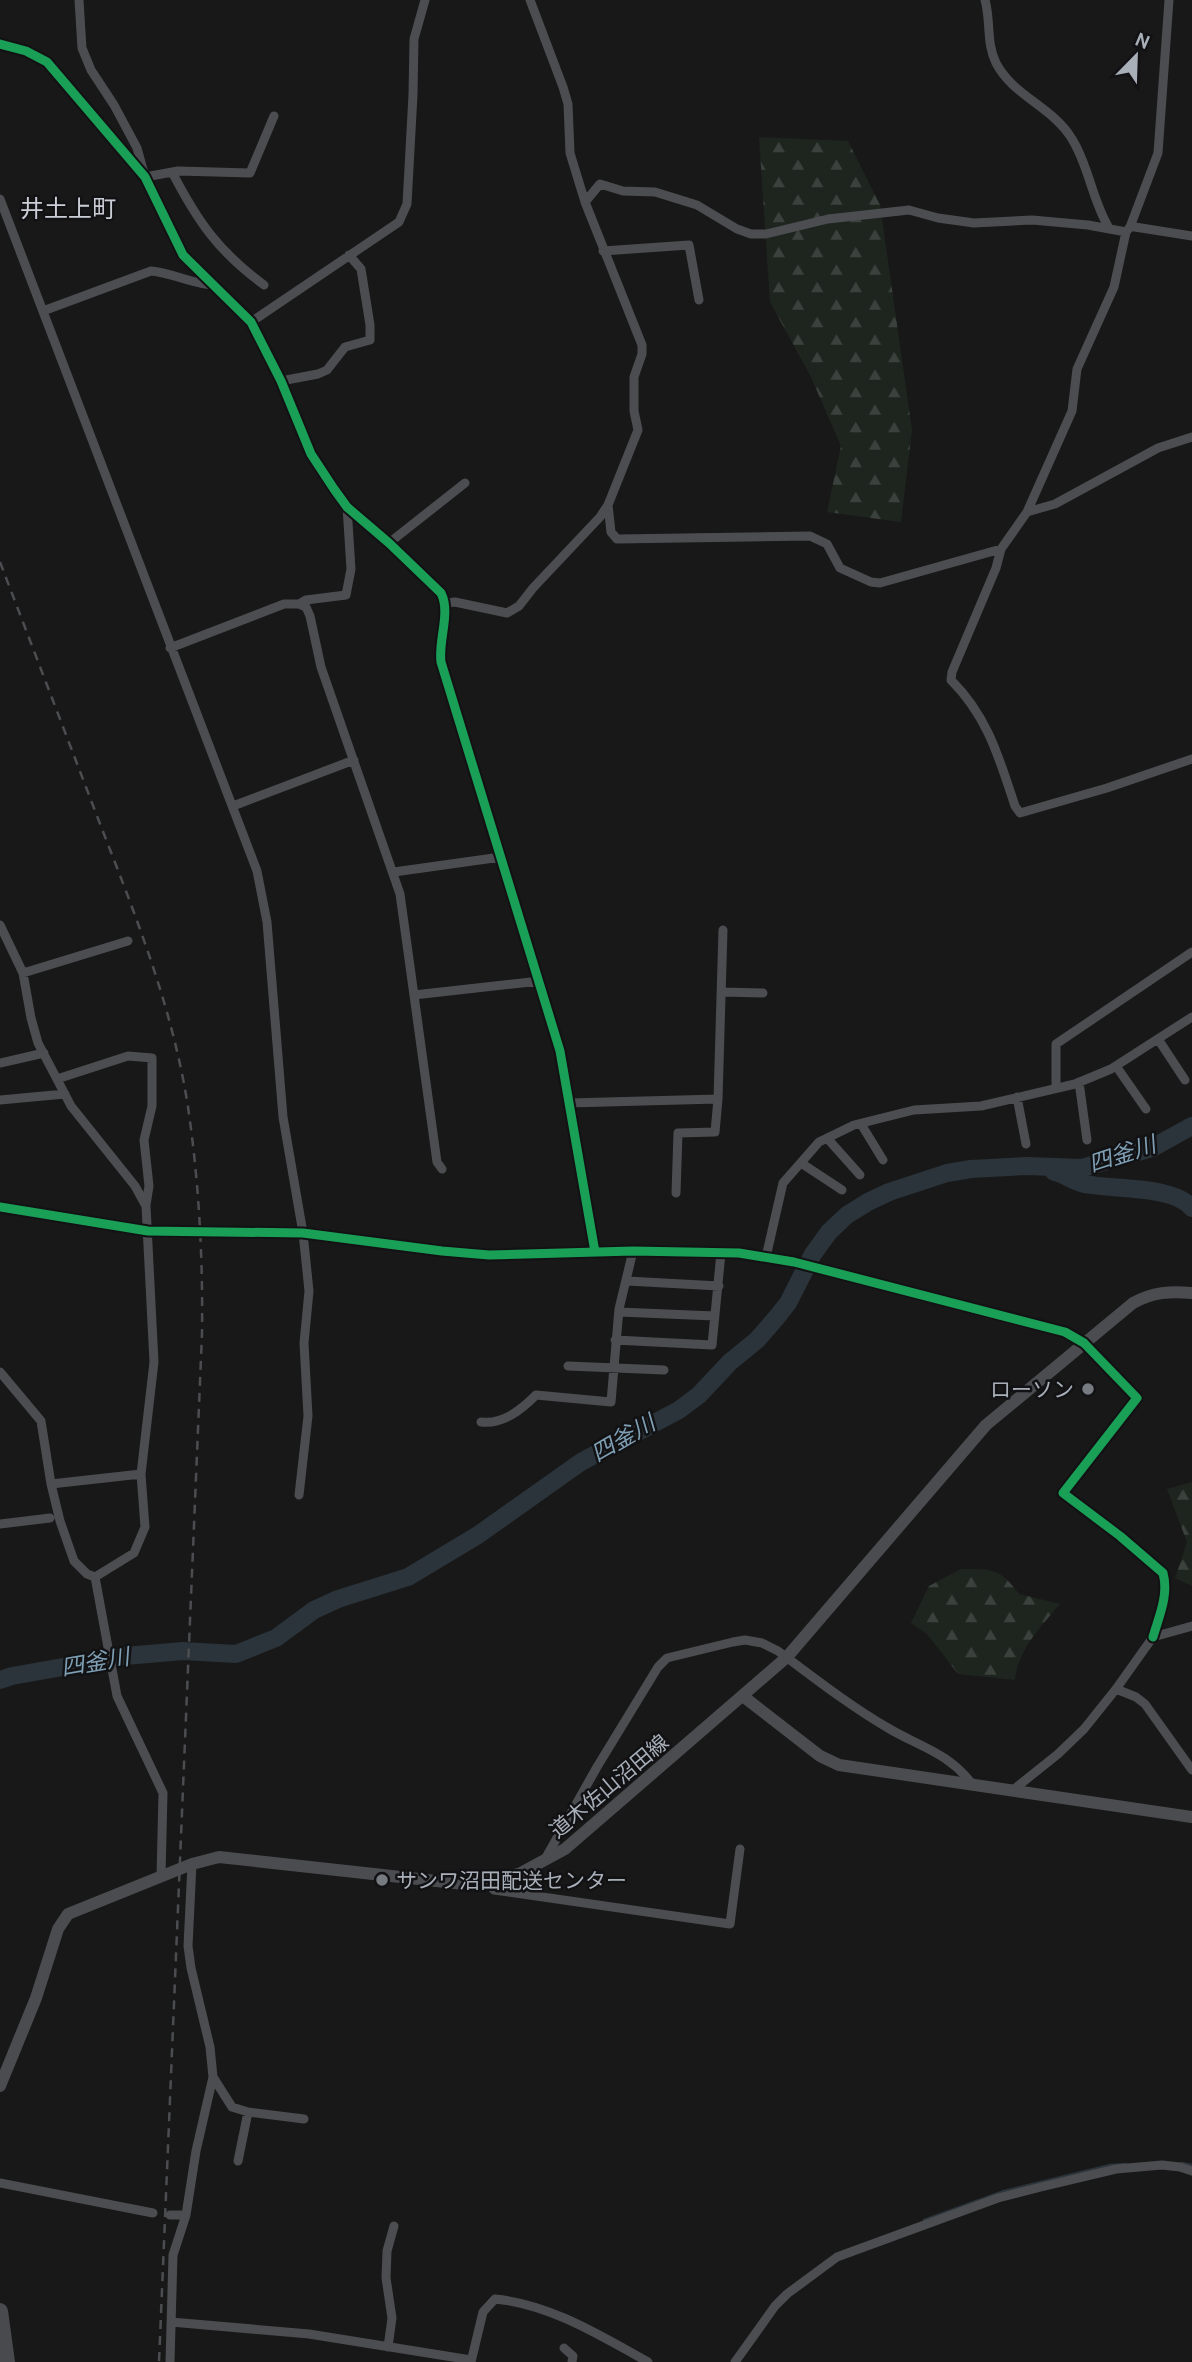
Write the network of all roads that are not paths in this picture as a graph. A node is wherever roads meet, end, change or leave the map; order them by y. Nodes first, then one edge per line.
1 (79, 0) edge
2 (425, 0) edge
3 (530, 0) edge
4 (985, 0) edge
5 (1169, 0) edge
6 (0, 44) edge
7 (274, 116) dead end
8 (172, 172) junction
9 (145, 177) junction
10 (0, 199) edge
11 (585, 202) junction
12 (1110, 228) junction
13 (1128, 229) junction
14 (1192, 236) edge
15 (603, 251) junction
16 (349, 255) junction
17 (215, 285) junction
18 (264, 285) dead end
19 (699, 300) dead end
20 (43, 311) junction
21 (251, 322) junction
22 (281, 381) junction
23 (1192, 437) edge
24 (465, 483) dead end
25 (608, 505) junction
26 (348, 507) junction
27 (1027, 512) junction
28 (389, 543) junction
29 (1000, 549) junction
30 (446, 603) junction
31 (299, 604) junction
32 (170, 648) junction
33 (1192, 759) edge
34 (354, 760) junction
35 (233, 806) junction
36 (501, 857) junction
37 (394, 872) junction
38 (0, 925) edge
39 (723, 930) dead end
40 (128, 941) dead end
41 (1192, 952) edge
42 (23, 973) junction
43 (540, 981) junction
44 (721, 992) junction
45 (763, 993) dead end
46 (414, 995) junction
47 (1192, 1017) edge
48 (1158, 1039) junction
49 (44, 1053) junction
50 (0, 1063) edge
51 (1116, 1066) junction
52 (57, 1079) junction
53 (1185, 1080) dead end
54 (1079, 1082) junction
55 (1056, 1088) junction
56 (65, 1094) junction
57 (1017, 1097) junction
58 (719, 1099) junction
59 (0, 1100) edge
60 (569, 1103) junction
61 (1146, 1110) dead end
62 (861, 1124) junction
63 (827, 1138) junction
64 (1087, 1140) dead end
65 (1026, 1144) dead end
66 (883, 1160) dead end
67 (801, 1163) junction
68 (442, 1169) dead end
69 (860, 1175) dead end
70 (842, 1190) dead end
71 (676, 1193) dead end
72 (146, 1206) junction
73 (0, 1207) edge
74 (148, 1231) junction
75 (303, 1233) junction
76 (633, 1251) junction
77 (595, 1252) junction
78 (721, 1253) junction
79 (766, 1257) junction
80 (627, 1281) junction
81 (719, 1286) junction
82 (1192, 1293) edge
83 (619, 1311) junction
84 (715, 1316) junction
85 (615, 1340) junction
86 (1084, 1343) junction
87 (568, 1367) dead end
88 (613, 1368) junction
89 (664, 1370) dead end
90 (0, 1372) edge
91 (481, 1422) dead end
92 (141, 1474) junction
93 (51, 1484) junction
94 (299, 1495) dead end
95 (50, 1518) dead end
96 (0, 1524) edge
97 (95, 1577) junction
98 (1192, 1626) edge
99 (1153, 1637) junction
100 (786, 1657) junction
101 (1116, 1689) junction
102 (744, 1697) junction
103 (1192, 1770) edge
104 (972, 1784) junction
105 (1013, 1790) junction
106 (1192, 1817) edge
107 (740, 1849) dead end
108 (543, 1863) junction
109 (191, 1864) junction
110 (161, 1876) junction
111 (487, 1882) junction
112 (213, 2077) junction
113 (0, 2086) edge
114 (248, 2112) junction
115 (304, 2119) dead end
116 (238, 2161) dead end
117 (1192, 2171) edge
118 (0, 2183) edge
119 (153, 2213) dead end
120 (170, 2215) dead end
121 (186, 2215) junction
122 (394, 2226) dead end
123 (0, 2311) edge
124 (172, 2322) junction
125 (388, 2347) junction
126 (564, 2348) dead end
127 (471, 2361) edge
128 (7, 2362) edge
129 (170, 2362) edge
130 (572, 2362) edge
131 (648, 2362) edge
132 (735, 2362) edge

1 - 9 street
2 - 16 street
3 - 11 street
4 - 12 street
5 - 13 street
6 - 9 street
7 - 8 street
8 - 9 street
8 - 18 street
9 - 17 street
10 - 20 street
11 - 12 street
11 - 15 street
12 - 13 street
13 - 14 street
13 - 27 street
15 - 19 street
15 - 25 street
16 - 21 street
16 - 22 street
17 - 20 street
17 - 21 street
20 - 32 street
21 - 22 street
22 - 26 street
23 - 27 street
24 - 28 street
25 - 29 street
25 - 30 street
26 - 28 street
26 - 31 street
27 - 29 street
28 - 30 street
29 - 33 street
30 - 36 street
31 - 32 street
31 - 34 street
32 - 35 street
34 - 35 street
34 - 37 street
35 - 75 street
36 - 37 street
36 - 43 street
37 - 46 street
38 - 42 street
39 - 44 street
40 - 42 street
41 - 55 street
42 - 49 street
43 - 46 street
43 - 60 street
44 - 45 street
44 - 58 street
46 - 68 street
47 - 48 street
48 - 51 street
48 - 53 street
49 - 50 street
49 - 52 street
51 - 54 street
51 - 61 street
52 - 56 street
52 - 72 street
54 - 55 street
54 - 64 street
55 - 57 street
56 - 59 street
56 - 72 street
57 - 62 street
57 - 65 street
58 - 60 street
58 - 71 street
60 - 77 street
62 - 63 street
62 - 66 street
63 - 67 street
63 - 69 street
67 - 70 street
67 - 79 street
72 - 74 street
73 - 74 street
74 - 75 street
74 - 92 street
75 - 77 street
75 - 94 street
76 - 77 street
76 - 78 street
76 - 80 street
78 - 79 street
78 - 81 street
79 - 86 street
80 - 81 street
80 - 83 street
81 - 84 street
82 - 86 street, 道木佐山沼田線
83 - 84 street
83 - 85 street
84 - 85 street
85 - 88 street
86 - 99 street
86 - 100 street, 道木佐山沼田線
87 - 88 street
88 - 89 street
88 - 91 street
90 - 93 street
92 - 93 street
92 - 97 street
93 - 97 street
95 - 96 street
97 - 110 street
98 - 99 street
99 - 101 street
100 - 102 street, 道木佐山沼田線
100 - 104 street
100 - 108 street
101 - 103 street
101 - 105 street
102 - 104 street
102 - 108 street, 道木佐山沼田線
104 - 105 street
105 - 106 street
107 - 111 street
108 - 111 street, 道木佐山沼田線
109 - 110 street, 道木佐山沼田線
109 - 111 street, 道木佐山沼田線
109 - 112 street
110 - 113 street, 道木佐山沼田線
112 - 114 street
112 - 121 street
114 - 115 street
114 - 116 street
117 - 132 street
118 - 119 street
120 - 121 street
121 - 124 street
122 - 125 street
123 - 128 highway
124 - 125 street
124 - 129 street
125 - 127 street
126 - 130 street
127 - 131 street

